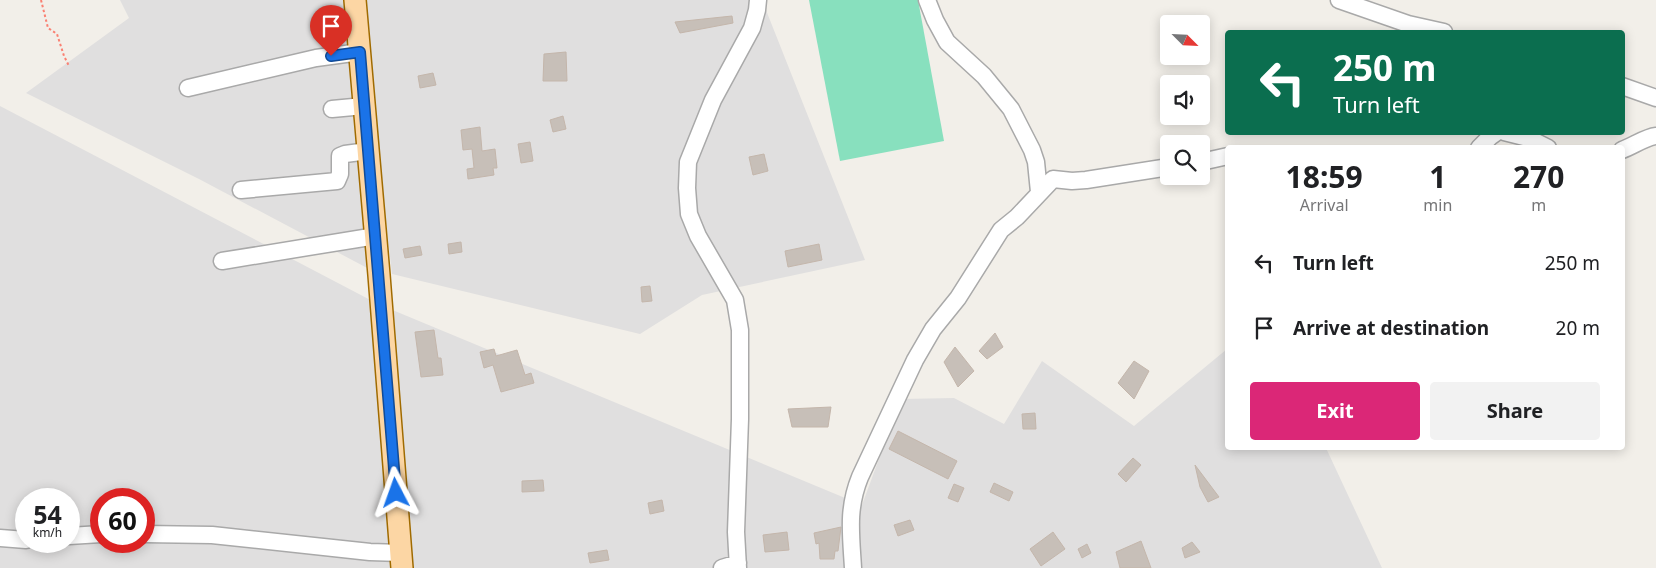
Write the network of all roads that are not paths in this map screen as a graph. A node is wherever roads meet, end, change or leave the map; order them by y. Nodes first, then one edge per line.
1 (355, 0) edge
2 (758, 0) edge
3 (927, 0) edge
4 (1339, 0) edge
5 (1435, 30) edge
6 (360, 52) junction
7 (1625, 87) edge
8 (188, 88) dead end
9 (1656, 98) edge
10 (364, 106) junction
11 (332, 109) dead end
12 (1493, 135) edge
13 (1516, 135) edge
14 (1656, 136) edge
15 (1482, 145) edge
16 (1542, 145) edge
17 (1625, 149) edge
18 (368, 151) junction
19 (1225, 157) edge
20 (1210, 160) edge
21 (1160, 169) edge
22 (241, 190) dead end
23 (1039, 192) junction
24 (376, 236) junction
25 (222, 261) dead end
26 (155, 534) edge
27 (0, 538) edge
28 (15, 539) edge
29 (401, 560) edge
30 (738, 565) edge
31 (722, 568) edge
32 (853, 568) edge

1 - 6 main road
2 - 30 street
3 - 23 street
4 - 5 street
6 - 8 street
6 - 10 main road
7 - 9 street
10 - 11 street
10 - 18 main road
12 - 15 street
13 - 16 street
14 - 17 street
18 - 22 street
18 - 24 main road
19 - 20 street
21 - 23 street
23 - 32 street
24 - 25 street
24 - 29 main road
26 - 29 street
27 - 28 street
30 - 31 street

